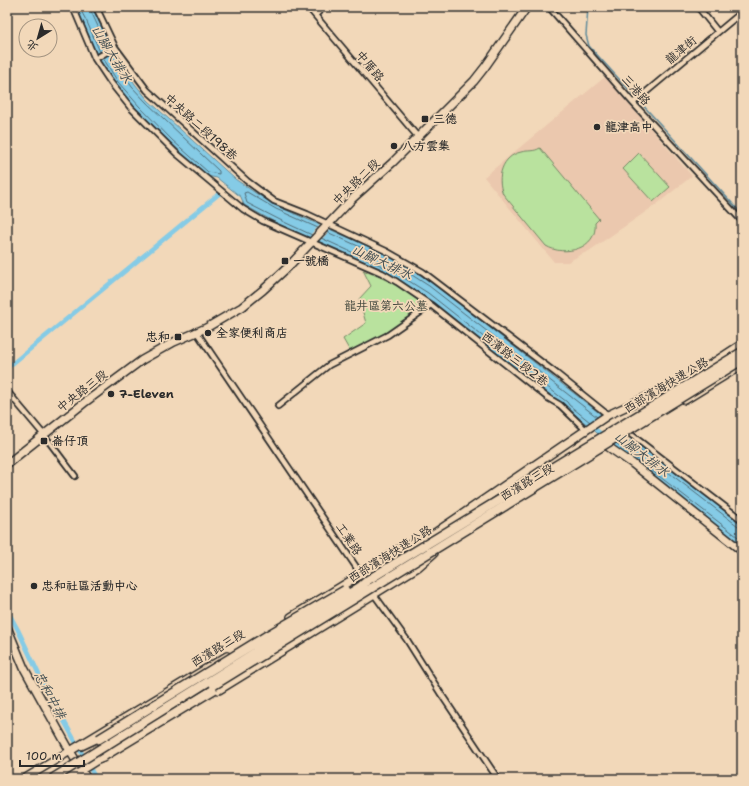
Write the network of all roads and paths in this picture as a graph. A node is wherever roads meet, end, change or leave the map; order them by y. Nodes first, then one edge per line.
1 (73, 7) edge
2 (96, 7) edge
3 (308, 7) edge
4 (324, 7) edge
5 (527, 7) edge
6 (549, 7) edge
7 (698, 7) edge
8 (742, 12) edge
9 (315, 15) junction
10 (718, 32) junction
11 (115, 47) junction
12 (96, 59) junction
13 (634, 103) junction
14 (418, 137) junction
15 (742, 221) edge
16 (327, 225) junction
17 (310, 242) junction
18 (431, 305) junction
19 (196, 331) junction
20 (174, 342) joint
21 (742, 344) edge
22 (742, 352) edge
23 (742, 360) edge
24 (742, 365) edge
25 (7, 390) edge
26 (278, 406) dead end
27 (608, 415) junction
28 (586, 430) junction
29 (628, 433) junction
30 (44, 435) junction
31 (607, 446) junction
32 (7, 464) edge
33 (75, 476) dead end
34 (742, 520) edge
35 (425, 539) junction
36 (438, 549) junction
37 (742, 550) edge
38 (389, 571) junction
39 (360, 575) junction
40 (368, 582) junction
41 (374, 594) junction
42 (340, 607) junction
43 (7, 627) edge
44 (127, 731) junction
45 (99, 739) joint
46 (77, 747) junction
47 (78, 760) junction
48 (96, 761) junction
49 (84, 768) junction
50 (24, 779) edge
51 (48, 779) edge
52 (52, 779) edge
53 (60, 779) edge
54 (67, 779) edge
55 (87, 779) edge
56 (498, 779) edge

1 - 12 street, 西濱路三段2巷
2 - 11 street, 中央路二段198巷
3 - 9 street, 中厝路
4 - 9 street
5 - 14 street, 中央路二段
6 - 13 street, 三港路
7 - 10 street
8 - 10 street, 龍津街
9 - 14 street, 中厝路
10 - 13 street, 龍津街
11 - 12 street
11 - 16 street, 中央路二段198巷
12 - 17 street, 西濱路三段2巷
13 - 15 street, 三港路
14 - 16 street, 中央路二段
16 - 17 street, 中央路二段
16 - 27 street, 中央路二段198巷
17 - 18 street, 西濱路三段2巷
17 - 19 street, 中央路二段
18 - 26 street
18 - 28 street, 西濱路三段2巷
19 - 20 street, 中央路二段
19 - 39 street, 工業路
20 - 30 street, 中央路三段
21 - 27 street, 西濱路三段
22 - 40 highway, 西部濱海快速公路, bridge
23 - 42 highway, 西部濱海快速公路, bridge
24 - 29 street, 西濱路三段
25 - 30 street
27 - 28 street, 西濱路三段
28 - 35 street, 西濱路三段
29 - 31 street, 西濱路三段, bridge
29 - 34 street
30 - 32 street, 中央路三段
30 - 33 street
31 - 36 street, 西濱路三段
31 - 37 street
35 - 38 street, 西濱路三段
35 - 39 street, 西濱路三段
36 - 38 street, 西濱路三段
36 - 41 street, 西濱路三段
38 - 40 street, 西濱路三段
39 - 40 street, 工業路
39 - 46 street, 西濱路三段
40 - 41 street, 工業路
40 - 44 street, 西濱路三段
40 - 45 highway, bridge
40 - 52 highway, 西部濱海快速公路, bridge
41 - 48 street, 西濱路三段
41 - 56 street, 工業路
42 - 48 highway, bridge
42 - 53 highway, 西部濱海快速公路, bridge
43 - 46 street
44 - 47 street, 西濱路三段, bridge
44 - 48 street
45 - 46 street
46 - 47 street
46 - 50 street, 西濱路三段
47 - 49 street
47 - 51 street, 西濱路三段
48 - 49 street, 西濱路三段
49 - 54 street, 西濱路三段
49 - 55 street

